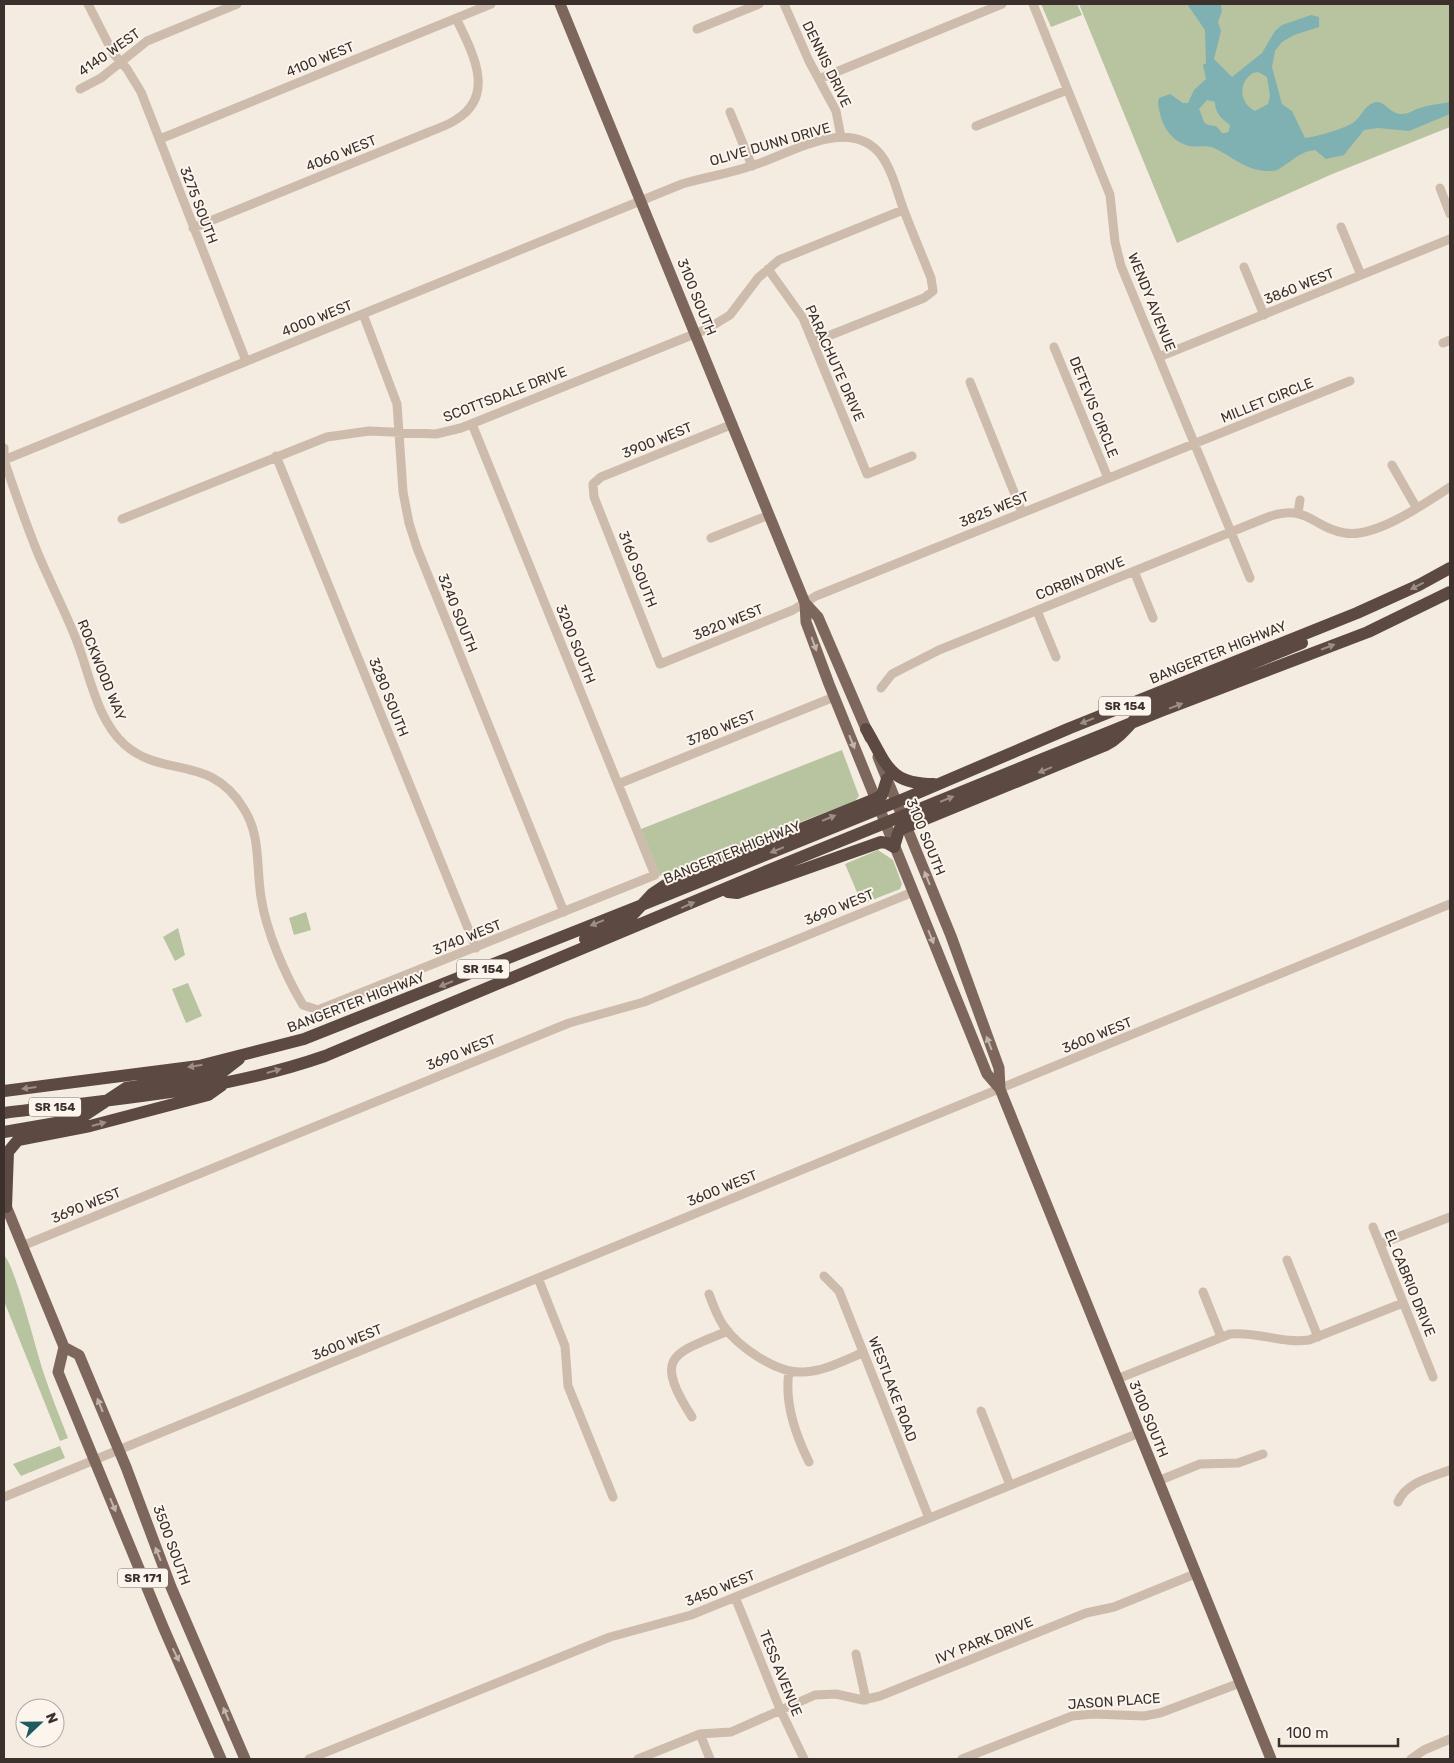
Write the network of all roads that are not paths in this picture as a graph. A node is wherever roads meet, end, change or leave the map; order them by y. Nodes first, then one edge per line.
1 (88, 4) edge
2 (237, 4) edge
3 (490, 4) edge
4 (560, 4) edge
5 (759, 4) edge
6 (784, 4) edge
7 (1002, 4) edge
8 (1032, 4) edge
9 (456, 18) junction
10 (697, 29) dead end
11 (121, 62) junction
12 (819, 79) junction
13 (80, 89) dead end
14 (1067, 90) junction
15 (730, 112) dead end
16 (976, 126) dead end
17 (840, 137) junction
18 (160, 139) junction
19 (752, 166) junction
20 (1440, 188) dead end
21 (640, 201) junction
22 (904, 210) junction
23 (1450, 214) edge
24 (1341, 227) dead end
25 (193, 228) junction
26 (1450, 239) edge
27 (1244, 267) dead end
28 (768, 269) junction
29 (1361, 275) junction
30 (363, 314) junction
31 (1264, 315) junction
32 (696, 334) junction
33 (813, 342) junction
34 (1054, 347) dead end
35 (1159, 358) junction
36 (246, 362) junction
37 (1350, 381) dead end
38 (970, 382) dead end
39 (472, 424) junction
40 (733, 424) junction
41 (400, 433) junction
42 (1195, 443) junction
43 (4, 448) edge
44 (276, 456) junction
45 (912, 456) dead end
46 (4, 460) edge
47 (1392, 465) dead end
48 (1108, 478) junction
49 (593, 484) joint
50 (1450, 488) edge
51 (1300, 500) dead end
52 (1416, 507) junction
53 (1022, 512) junction
54 (1298, 513) junction
55 (769, 515) junction
56 (122, 519) dead end
57 (1232, 532) junction
58 (711, 538) dead end
59 (1450, 568) edge
60 (1134, 571) junction
61 (1250, 578) dead end
62 (1450, 592) edge
63 (805, 603) junction
64 (1037, 610) junction
65 (1153, 618) dead end
66 (1312, 632) junction
67 (1056, 657) dead end
68 (660, 664) joint
69 (881, 688) dead end
70 (834, 697) junction
71 (1131, 724) junction
72 (866, 729) junction
73 (886, 779) junction
74 (618, 784) junction
75 (939, 784) junction
76 (896, 802) junction
77 (877, 804) junction
78 (904, 822) junction
79 (885, 824) junction
80 (894, 847) junction
81 (654, 874) joint
82 (720, 892) junction
83 (913, 892) junction
84 (1450, 904) edge
85 (642, 905) junction
86 (564, 912) junction
87 (476, 948) junction
88 (511, 979) junction
89 (295, 991) joint
90 (243, 1056) junction
91 (226, 1082) junction
92 (1000, 1089) junction
93 (4, 1091) edge
94 (106, 1101) junction
95 (4, 1113) edge
96 (4, 1132) edge
97 (5, 1204) edge
98 (1450, 1217) edge
99 (1373, 1227) dead end
100 (1380, 1244) junction
101 (22, 1246) junction
102 (1287, 1260) dead end
103 (824, 1276) dead end
104 (538, 1278) junction
105 (1203, 1292) dead end
106 (709, 1294) dead end
107 (1403, 1303) junction
108 (728, 1331) junction
109 (1221, 1337) junction
110 (1318, 1337) junction
111 (64, 1347) junction
112 (862, 1353) junction
113 (788, 1372) junction
114 (1433, 1377) dead end
115 (1117, 1379) junction
116 (981, 1411) dead end
117 (692, 1417) dead end
118 (1139, 1433) junction
119 (119, 1450) junction
120 (1263, 1454) dead end
121 (94, 1460) junction
122 (809, 1462) dead end
123 (1450, 1470) edge
124 (1158, 1481) junction
125 (1010, 1485) junction
126 (4, 1497) edge
127 (613, 1497) dead end
128 (1398, 1502) dead end
129 (929, 1518) junction
130 (1196, 1574) junction
131 (735, 1597) junction
132 (856, 1654) dead end
133 (1240, 1683) junction
134 (866, 1700) junction
135 (780, 1709) junction
136 (700, 1734) junction
137 (1450, 1739) edge
138 (221, 1759) edge
139 (245, 1759) edge
140 (309, 1759) edge
141 (638, 1759) edge
142 (710, 1759) edge
143 (804, 1759) edge
144 (962, 1759) edge
145 (1271, 1759) edge
146 (1411, 1759) edge

1 - 11 street
2 - 11 street, 4140 WEST
3 - 9 street, 4100 WEST
4 - 21 main road, 3100 SOUTH
5 - 10 street
6 - 12 street, DENNIS DRIVE
7 - 12 street
8 - 14 street, WENDY AVENUE
9 - 18 street, 4100 WEST
9 - 25 street, 4060 WEST
11 - 13 street, 4140 WEST
11 - 18 street, 3275 SOUTH
12 - 17 street, DENNIS DRIVE
14 - 16 street
14 - 35 street, WENDY AVENUE
15 - 19 street
17 - 19 street, OLIVE DUNN DRIVE
17 - 22 street, OLIVE DUNN DRIVE
18 - 25 street, 3275 SOUTH
19 - 21 street, OLIVE DUNN DRIVE
20 - 23 street
21 - 30 street, 4000 WEST
21 - 32 main road, 3100 SOUTH
22 - 28 street, SCOTTSDALE DRIVE
22 - 33 street, OLIVE DUNN DRIVE
24 - 29 street
25 - 36 street, 3275 SOUTH
26 - 29 street, 3860 WEST
27 - 31 street
28 - 32 street, SCOTTSDALE DRIVE
28 - 33 street, PARACHUTE DRIVE
29 - 31 street, 3860 WEST
30 - 36 street, 4000 WEST
30 - 41 street, 3240 SOUTH
31 - 35 street, 3860 WEST
32 - 39 street, SCOTTSDALE DRIVE
32 - 40 main road, 3100 SOUTH
33 - 45 street, PARACHUTE DRIVE
34 - 48 street, DETEVIS CIRCLE
35 - 42 street, WENDY AVENUE
36 - 46 street, 4000 WEST
37 - 42 street, MILLET CIRCLE
38 - 53 street
39 - 41 street, SCOTTSDALE DRIVE
39 - 74 street, 3200 SOUTH
40 - 49 street, 3900 WEST
40 - 55 main road, 3100 SOUTH
41 - 44 street, SCOTTSDALE DRIVE
41 - 86 street, 3240 SOUTH
42 - 48 street, 3825 WEST
42 - 57 street, WENDY AVENUE
43 - 46 street
44 - 56 street, SCOTTSDALE DRIVE
44 - 87 street, 3280 SOUTH
46 - 89 street, ROCKWOOD WAY
47 - 52 street
48 - 53 street, 3825 WEST
49 - 68 street, 3160 SOUTH
50 - 52 street, CORBIN DRIVE
51 - 54 street
52 - 54 street, CORBIN DRIVE
53 - 63 street, 3825 WEST
54 - 57 street, CORBIN DRIVE
55 - 58 street
55 - 63 main road, 3100 SOUTH
57 - 60 street, CORBIN DRIVE
57 - 61 street, WENDY AVENUE
59 -> 66 highway, BANGERTER HIGHWAY / SR 154
60 - 64 street, CORBIN DRIVE
60 - 65 street
71 -> 62 highway, SR 154
63 - 68 street, 3820 WEST
63 -> 70 main road, 3100 SOUTH
63 - 72 main road, 3100 SOUTH
64 - 67 street
64 - 69 street, CORBIN DRIVE
66 - 71 highway
66 -> 75 highway, BANGERTER HIGHWAY / SR 154
70 - 74 street, 3780 WEST
70 -> 77 main road, 3100 SOUTH
71 - 78 highway
72 - 73 main road, 3100 SOUTH
72 - 75 highway
73 - 76 main road, 3100 SOUTH
73 - 77 highway
74 - 81 street, 3200 SOUTH
75 - 76 highway, BANGERTER HIGHWAY / SR 154
76 - 77 highway, BANGERTER HIGHWAY / SR 154
76 - 78 main road, 3100 SOUTH
77 - 79 main road, 3100 SOUTH
77 - 85 highway, BANGERTER HIGHWAY / SR 154
78 - 79 highway, SR 154
78 - 80 highway
92 -> 78 main road, 3100 SOUTH
79 - 80 main road, 3100 SOUTH
79 - 82 highway, SR 154
80 - 82 highway
80 - 83 main road, 3100 SOUTH
81 - 86 street, 3740 WEST
88 -> 82 highway, SR 154
83 -> 92 main road, 3100 SOUTH
83 - 101 street, 3690 WEST
84 - 92 street, 3600 WEST
85 - 88 highway
85 -> 90 highway, BANGERTER HIGHWAY / SR 154
86 - 87 street, 3740 WEST
87 - 89 street, 3740 WEST
91 -> 88 highway, SR 154
90 -> 93 highway, BANGERTER HIGHWAY / SR 154
90 - 94 highway
91 - 94 highway, SR 154
97 -> 91 highway
92 - 104 street, 3600 WEST
92 - 115 main road, 3100 SOUTH
94 - 95 highway, SR 154
94 - 96 highway
97 - 101 main road, 3500 SOUTH / SR 171
98 - 100 street
99 - 100 street, EL CABRIO DRIVE
100 - 107 street, EL CABRIO DRIVE
101 - 111 main road, 3500 SOUTH / SR 171
102 - 110 street
103 - 112 street, WESTLAKE ROAD
104 - 119 street, 3600 WEST
104 - 127 street
105 - 109 street
106 - 108 street
107 - 110 street
107 - 114 street, EL CABRIO DRIVE
108 - 113 street
108 - 117 street
109 - 110 street
109 - 115 street
119 -> 111 main road, 3500 SOUTH / SR 171
111 - 121 main road, SR 171
112 - 113 street
112 - 129 street, WESTLAKE ROAD
113 - 122 street
115 - 118 main road, 3100 SOUTH
116 - 125 street
118 - 124 main road, 3100 SOUTH
118 - 125 street, 3450 WEST
119 - 121 street, 3600 WEST
139 -> 119 main road, 3500 SOUTH / SR 171
120 - 124 street
121 - 126 street, 3600 WEST
121 -> 138 main road, SR 171
123 - 128 street
124 - 130 main road, 3100 SOUTH
125 - 129 street, 3450 WEST
129 - 131 street, 3450 WEST
130 - 133 main road, 3100 SOUTH
130 - 134 street, IVY PARK DRIVE
131 - 135 street, TESS AVENUE
131 - 140 street, 3450 WEST
132 - 134 street
133 - 144 street, JASON PLACE
133 - 145 main road, 3100 SOUTH
134 - 135 street
135 - 136 street
135 - 143 street, TESS AVENUE
136 - 141 street
136 - 142 street
137 - 146 street

